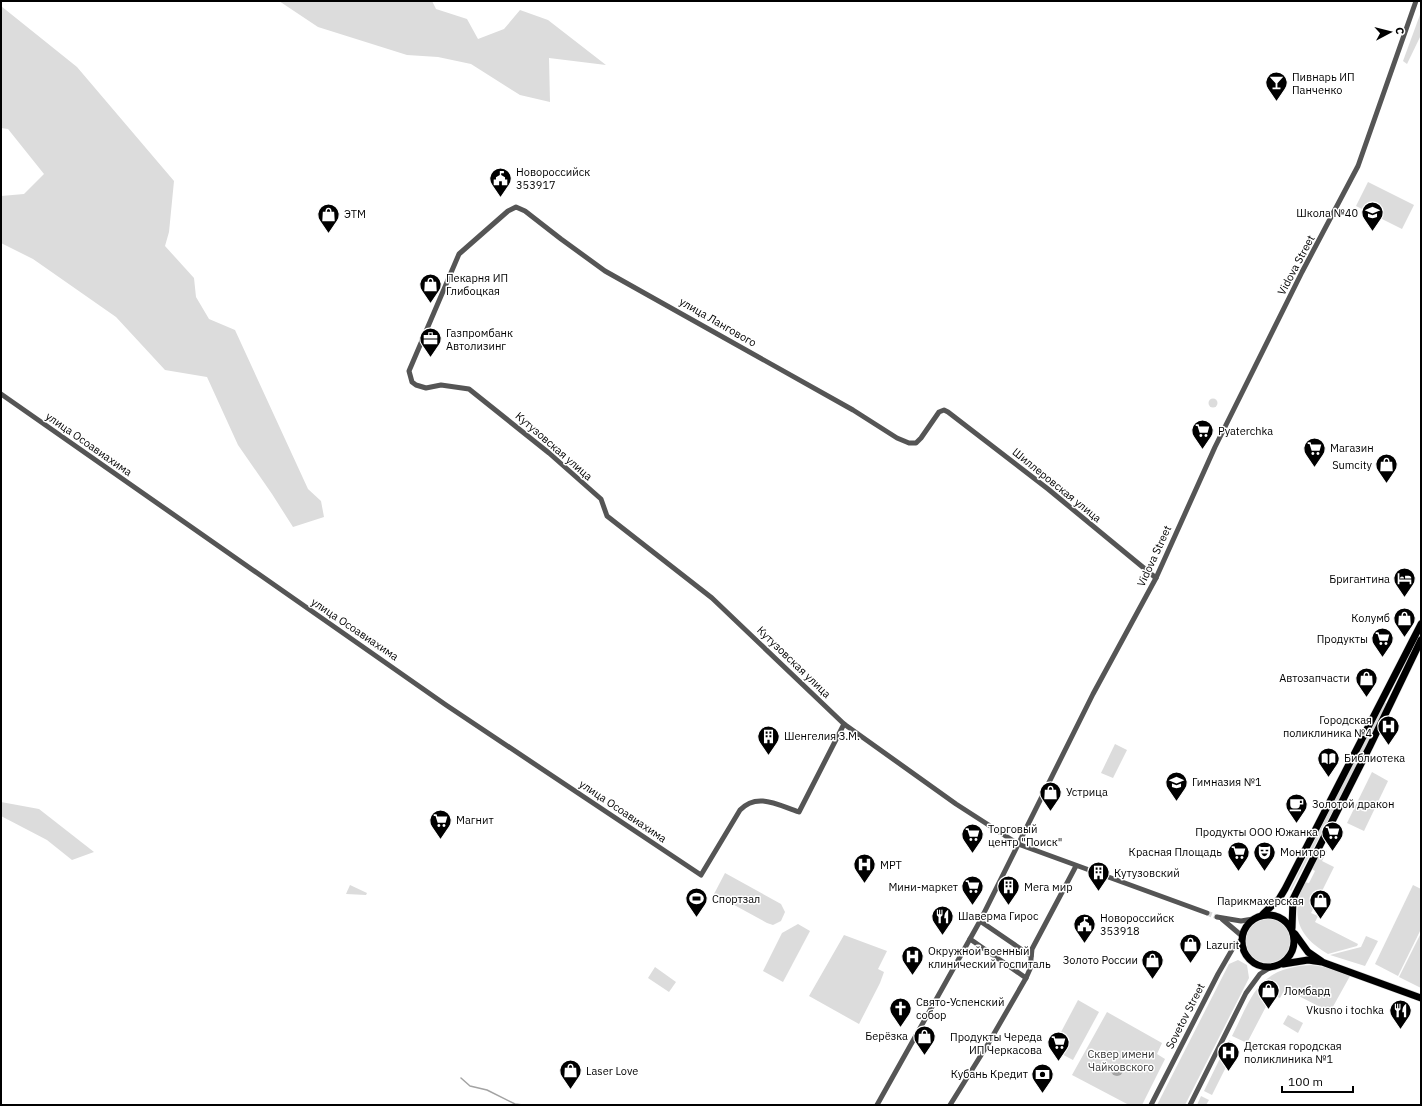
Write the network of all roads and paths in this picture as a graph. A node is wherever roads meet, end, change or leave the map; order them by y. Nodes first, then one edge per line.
1 (1416, 1) edge
2 (516, 207) joint
3 (1, 394) edge
4 (944, 410) joint
5 (1156, 578) junction
6 (1421, 624) edge
7 (1421, 640) edge
8 (844, 724) junction
9 (1018, 844) junction
10 (1076, 866) junction
11 (1207, 914) tunnel mouth
12 (1263, 914) junction
13 (1254, 919) junction
14 (980, 921) junction
15 (1293, 930) junction
16 (1242, 937) junction
17 (970, 940) junction
18 (1031, 956) junction
19 (1322, 962) junction
20 (1279, 965) junction
21 (1271, 967) junction
22 (1026, 978) junction
23 (1421, 998) edge
24 (877, 1105) edge
25 (950, 1105) edge
26 (1151, 1105) edge
27 (1190, 1105) edge

1 - 5 street, Vidova Street
2 - 4 street, улица Лангового
2 - 8 street, Кутузовская улица
3 - 8 street, улица Осоавиахима
4 - 5 street, Шиллеровская улица
5 - 9 street, Vidova Street
6 - 12 highway
7 - 15 highway
8 - 9 street, Кутузовская улица
9 - 10 street, Кутузовская улица
9 - 14 street, Vidova Street
10 - 11 street, Кутузовская улица
10 - 18 street
12 - 13 highway
12 - 15 highway
13 - 16 highway
13 - 16 street
14 - 17 street, Vidova Street
14 - 18 street
15 - 19 highway
15 - 20 highway
16 - 21 highway
16 - 26 street, Sovetov Street
17 - 22 street
17 - 24 street, Vidova Street
18 - 22 street
19 - 20 highway
19 - 23 highway
20 - 21 highway
21 - 27 street
22 - 25 street

